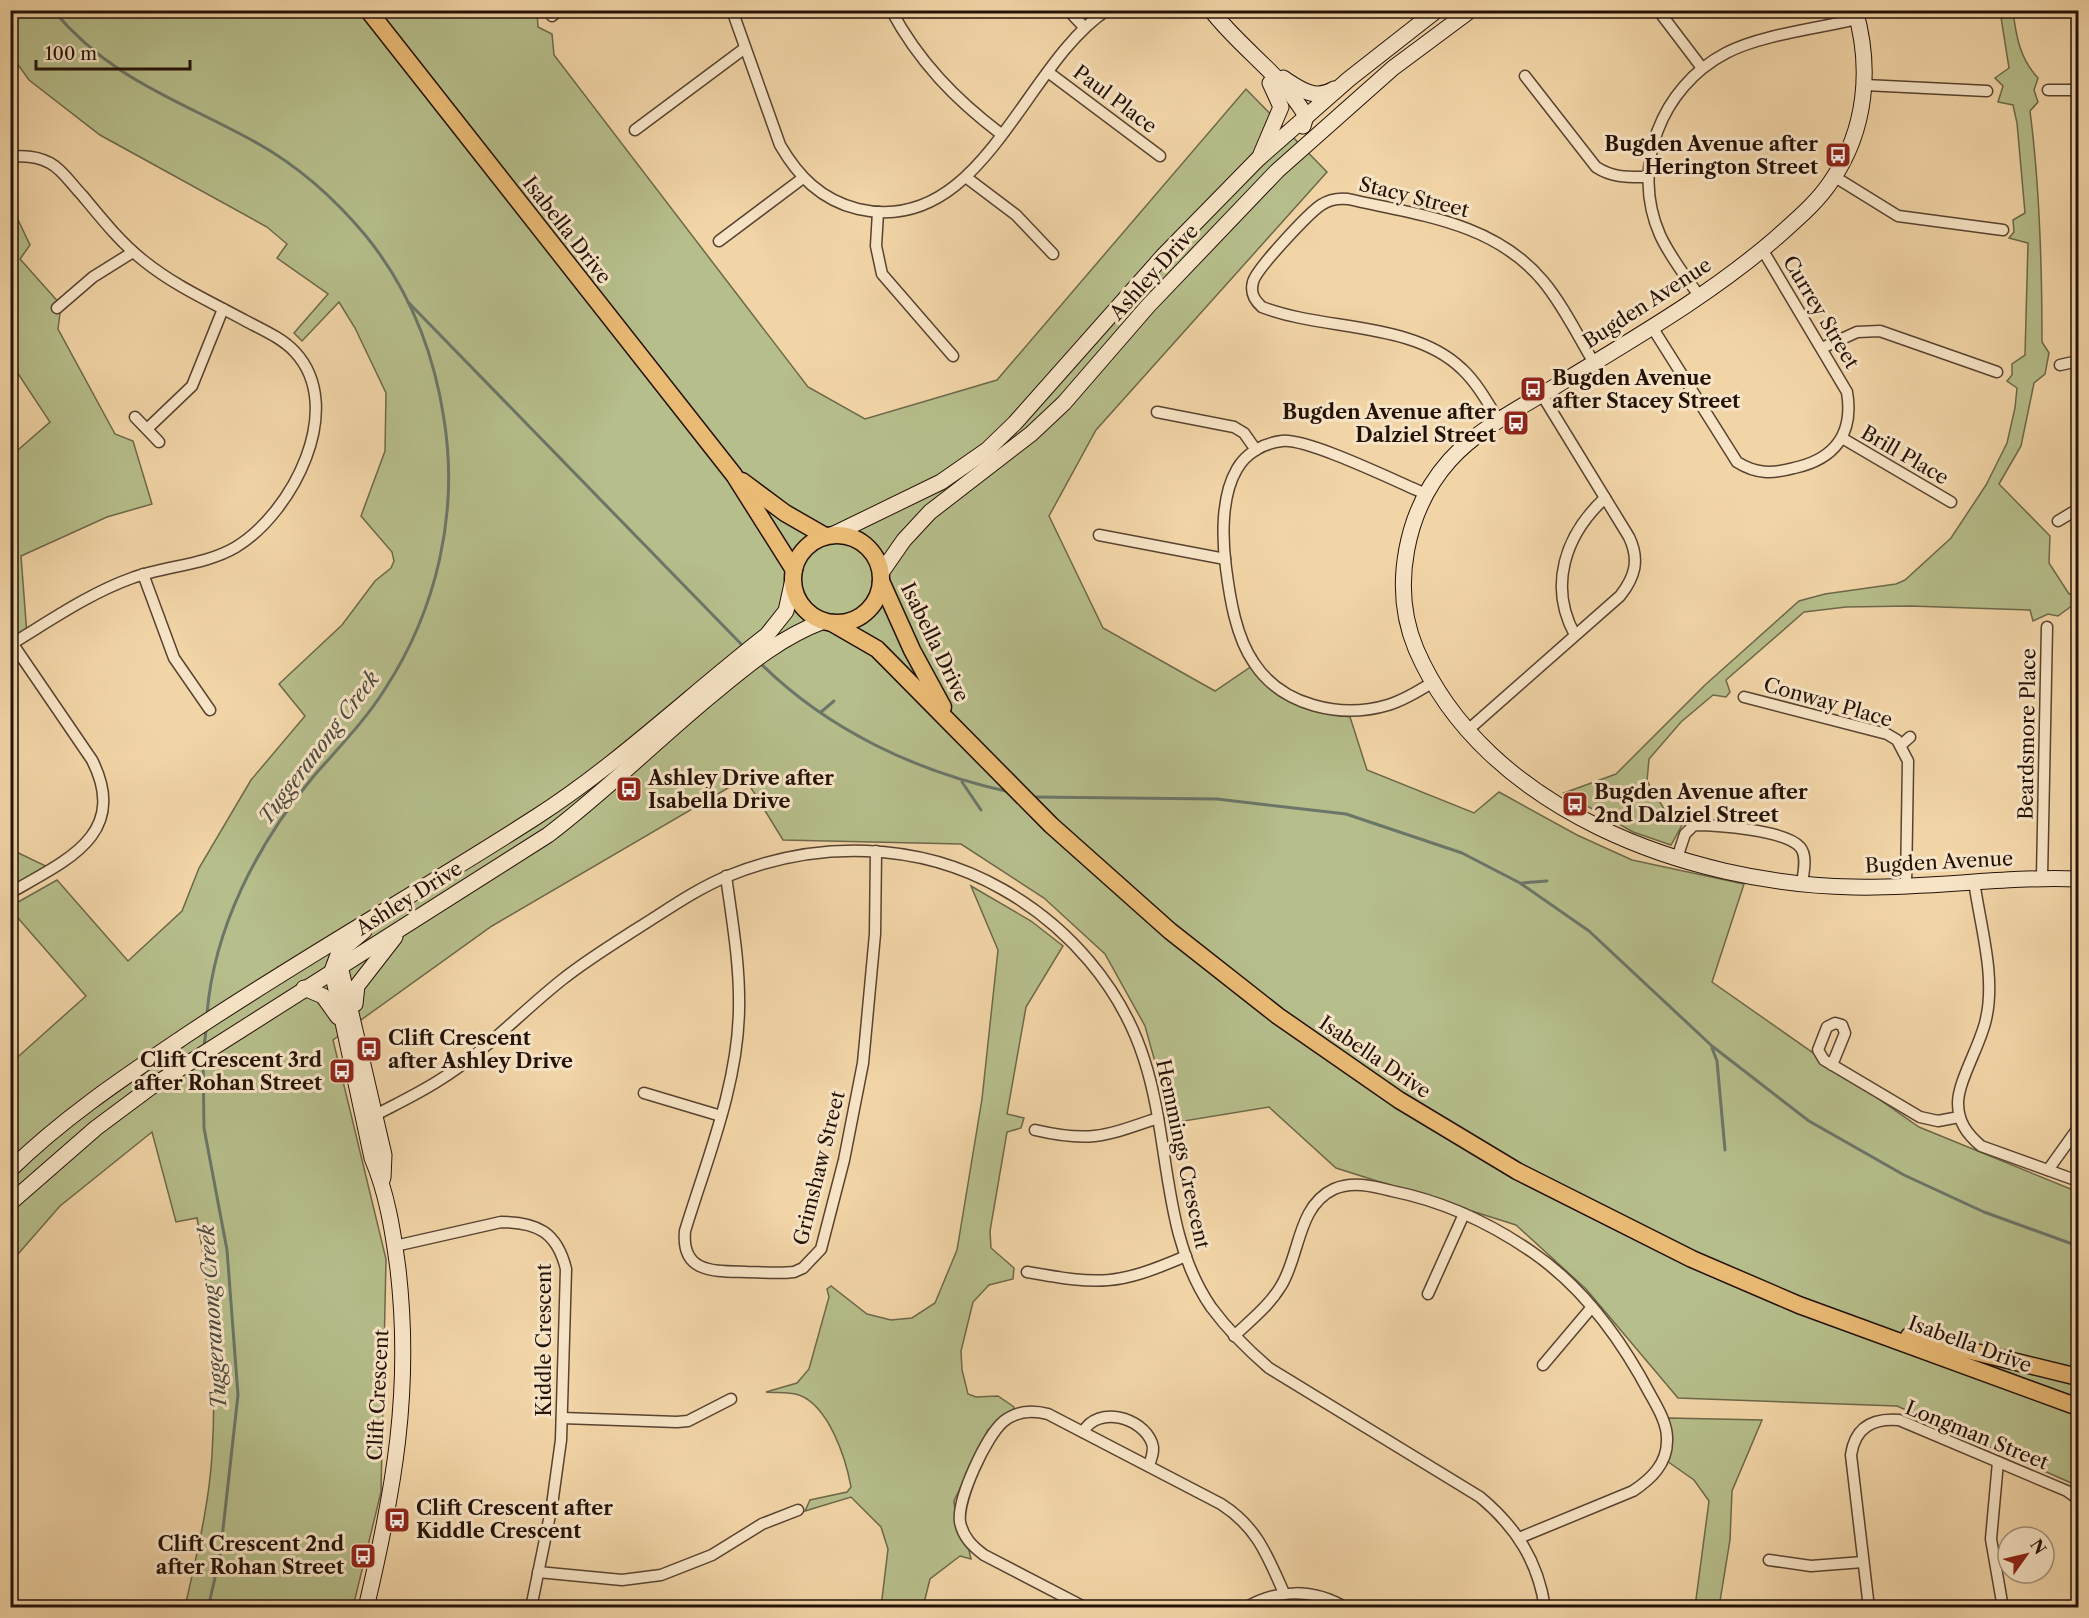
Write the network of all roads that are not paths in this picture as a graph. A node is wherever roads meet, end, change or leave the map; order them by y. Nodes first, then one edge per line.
1 (368, 10) edge
2 (732, 10) edge
3 (891, 10) edge
4 (1068, 10) edge
5 (1107, 10) edge
6 (1211, 10) edge
7 (1437, 10) edge
8 (1464, 10) edge
9 (1471, 10) edge
10 (1658, 10) edge
11 (1857, 15) edge
12 (1084, 27) junction
13 (745, 48) junction
14 (1259, 62) junction
15 (1702, 68) junction
16 (1048, 72) junction
17 (1525, 76) dead end
18 (1349, 79) junction
19 (1270, 83) junction
20 (1865, 85) junction
21 (2048, 90) dead end
22 (2079, 90) edge
23 (1987, 91) dead end
24 (1306, 116) junction
25 (635, 130) dead end
26 (1001, 134) junction
27 (1160, 156) dead end
28 (10, 157) edge
29 (1258, 159) junction
30 (1647, 177) junction
31 (1835, 177) junction
32 (803, 178) junction
33 (967, 178) junction
34 (878, 212) junction
35 (2003, 230) dead end
36 (719, 241) dead end
37 (1762, 249) junction
38 (133, 252) junction
39 (1053, 254) dead end
40 (1700, 297) junction
41 (1148, 306) junction
42 (57, 308) dead end
43 (223, 309) junction
44 (1652, 327) junction
45 (1822, 348) junction
46 (953, 356) dead end
47 (2079, 361) edge
48 (1594, 363) junction
49 (2060, 364) dead end
50 (1997, 372) dead end
51 (1542, 395) junction
52 (1157, 412) dead end
53 (135, 417) dead end
54 (1499, 421) junction
55 (147, 429) junction
56 (1842, 438) junction
57 (159, 442) dead end
58 (1256, 450) junction
59 (734, 475) junction
60 (1426, 494) junction
61 (1605, 498) junction
62 (1951, 502) dead end
63 (2079, 510) edge
64 (2058, 521) dead end
65 (1099, 535) dead end
66 (828, 536) junction
67 (1225, 559) junction
68 (143, 574) junction
69 (793, 575) junction
70 (881, 577) junction
71 (828, 622) junction
72 (2047, 627) dead end
73 (1575, 635) junction
74 (770, 639) junction
75 (12, 642) edge
76 (723, 677) junction
77 (1432, 682) junction
78 (1744, 697) dead end
79 (210, 710) dead end
80 (951, 721) junction
81 (1468, 730) junction
82 (1910, 737) dead end
83 (1901, 745) junction
84 (876, 851) junction
85 (1677, 858) junction
86 (726, 876) junction
87 (2042, 877) junction
88 (2079, 879) edge
89 (1974, 881) junction
90 (1802, 884) junction
91 (1906, 886) junction
92 (10, 894) edge
93 (404, 898) junction
94 (402, 927) junction
95 (335, 966) junction
96 (286, 970) junction
97 (304, 988) junction
98 (350, 1029) junction
99 (1832, 1065) dead end
100 (644, 1093) dead end
101 (721, 1116) junction
102 (1959, 1117) junction
103 (370, 1118) junction
104 (1158, 1118) junction
105 (2079, 1128) edge
106 (1035, 1130) dead end
107 (10, 1170) edge
108 (2048, 1170) junction
109 (2079, 1181) edge
110 (10, 1203) edge
111 (1464, 1214) junction
112 (395, 1246) junction
113 (1186, 1256) junction
114 (1027, 1272) dead end
115 (1428, 1294) dead end
116 (1592, 1307) junction
117 (1847, 1321) junction
118 (1234, 1336) junction
119 (1543, 1365) dead end
120 (2079, 1377) edge
121 (731, 1399) dead end
122 (2079, 1407) edge
123 (562, 1418) junction
124 (1083, 1432) junction
125 (1998, 1462) junction
126 (1149, 1466) junction
127 (2079, 1499) edge
128 (798, 1510) dead end
129 (1519, 1538) junction
130 (1769, 1560) dead end
131 (1863, 1562) junction
132 (538, 1572) junction
133 (1284, 1593) junction
134 (366, 1608) edge
135 (531, 1608) edge
136 (1086, 1608) edge
137 (1245, 1608) edge
138 (1346, 1608) edge
139 (1545, 1608) edge
140 (1869, 1608) edge
141 (2003, 1608) edge

1 - 59 main road, Isabella Drive
2 - 13 street
3 - 26 street
4 - 12 street
5 - 12 street
6 - 14 main road
7 - 18 main road, Ashley Drive
8 - 24 main road
9 - 41 main road, Ashley Drive
10 - 15 street
11 - 15 street
11 - 20 main road, Bugden Avenue
12 - 16 street
13 - 25 street
13 - 32 street
14 - 18 main road
14 - 19 main road
14 - 24 main road
15 - 30 street
16 - 26 street
16 - 27 street, Paul Place
17 - 30 street
18 - 24 main road, Ashley Drive
19 - 24 main road
19 - 29 main road
20 - 23 street
20 - 31 main road, Bugden Avenue
21 - 22 street
24 - 29 main road, Ashley Drive
24 - 41 main road
26 - 33 street
28 - 38 street
29 - 66 main road, Ashley Drive
30 - 40 street
31 - 35 street
31 - 37 main road, Bugden Avenue
32 - 34 street
32 - 36 street
33 - 34 street
33 - 39 street
34 - 46 street
37 - 40 main road, Bugden Avenue
37 - 45 street, Currey Street
38 - 42 street
38 - 43 street
40 - 44 main road, Bugden Avenue
41 - 70 main road, Ashley Drive
43 - 55 street
43 - 68 street
44 - 48 main road, Bugden Avenue
44 - 56 street
45 - 50 street
45 - 56 street, Currey Street
47 - 49 street
48 - 51 main road, Bugden Avenue
48 - 54 street, Stacy Street
51 - 54 main road, Bugden Avenue
51 - 61 street
52 - 58 street
53 - 55 street
54 - 60 main road, Bugden Avenue
55 - 57 street
56 - 62 street, Brill Place
58 - 60 street
58 - 67 street
59 - 66 main road, Isabella Drive
59 - 69 main road, Isabella Drive
60 - 77 main road, Bugden Avenue
61 - 73 street
61 - 73 street
63 - 64 street
65 - 67 street
66 - 69 main road
66 - 70 main road
67 - 77 street
68 - 75 street
68 - 79 street
69 - 71 main road
69 - 74 main road, Ashley Drive
70 - 71 main road
70 - 80 main road, Isabella Drive
71 - 74 main road, Ashley Drive
71 - 80 main road, Isabella Drive
72 - 87 street, Beardsmore Place
73 - 81 street
74 - 76 main road, Ashley Drive
75 - 92 street
76 - 93 main road, Ashley Drive
76 - 94 main road, Ashley Drive
77 - 81 main road, Bugden Avenue
78 - 83 street, Conway Place
80 - 117 main road, Isabella Drive
81 - 85 main road, Bugden Avenue
82 - 83 street, Conway Place
83 - 91 street, Conway Place
84 - 86 street, Hemmings Crescent
84 - 101 street, Grimshaw Street
84 - 104 street, Hemmings Crescent
85 - 90 main road, Bugden Avenue
85 - 90 street
86 - 101 street, Grimshaw Street
86 - 103 street, Hemmings Crescent
87 - 88 main road, Bugden Avenue
87 - 89 main road, Bugden Avenue
89 - 91 main road, Bugden Avenue
89 - 102 street
90 - 91 main road, Bugden Avenue
93 - 95 main road
93 - 96 main road, Ashley Drive
94 - 95 main road, Ashley Drive
94 - 98 main road
95 - 96 main road
95 - 97 main road, Ashley Drive
95 - 98 main road, Clift Crescent
96 - 107 main road, Ashley Drive
97 - 98 main road
97 - 110 main road, Ashley Drive
98 - 103 main road, Clift Crescent
99 - 102 street
100 - 101 street
102 - 108 street
103 - 112 main road, Clift Crescent
104 - 106 street
104 - 113 street, Hemmings Crescent
105 - 108 street
108 - 109 street
111 - 115 street
111 - 116 street
111 - 118 street
112 - 123 street, Kiddle Crescent
112 - 134 main road, Clift Crescent
113 - 114 street
113 - 118 street, Hemmings Crescent
116 - 119 street
116 - 129 street
117 - 120 main road, Isabella Drive
117 - 122 main road, Isabella Drive
118 - 129 street, Hemmings Crescent
121 - 123 street
123 - 132 street, Kiddle Crescent
124 - 126 street
124 - 126 street
124 - 136 street
125 - 127 street, Longman Street
125 - 131 street, Longman Street
125 - 141 street
126 - 133 street
128 - 132 street
129 - 139 street, Hemmings Crescent
130 - 131 street
131 - 140 street, Longman Street
132 - 135 street, Kiddle Crescent
133 - 137 street
133 - 138 street

